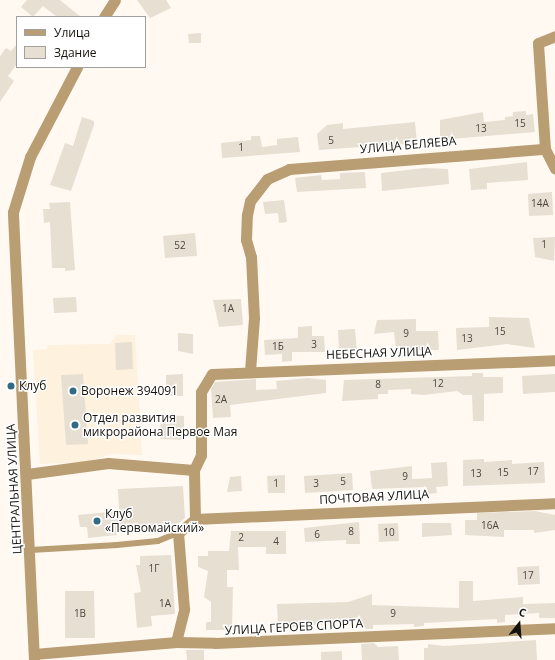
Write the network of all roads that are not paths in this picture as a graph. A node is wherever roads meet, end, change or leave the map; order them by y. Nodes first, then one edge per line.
1 (115, 0) edge
2 (105, 16) edge
3 (555, 36) edge
4 (76, 68) edge
5 (545, 149) junction
6 (555, 169) edge
7 (555, 360) edge
8 (250, 371) junction
9 (194, 470) junction
10 (26, 474) junction
11 (555, 503) edge
12 (195, 519) junction
13 (178, 533) junction
14 (31, 550) junction
15 (555, 628) edge
16 (176, 642) junction
17 (34, 657) edge

1 - 2 street
3 - 5 street
4 - 10 street, ЦЕНТРАЛЬНАЯ УЛИЦА
5 - 6 street
5 - 8 street, УЛИЦА БЕЛЯЕВА
7 - 8 street, НЕБЕСНАЯ УЛИЦА
8 - 9 street, НЕБЕСНАЯ УЛИЦА
9 - 10 street
9 - 12 street
10 - 14 street, ЦЕНТРАЛЬНАЯ УЛИЦА
11 - 12 street, ПОЧТОВАЯ УЛИЦА
12 - 13 street
13 - 14 lane
13 - 16 street
14 - 17 street, ЦЕНТРАЛЬНАЯ УЛИЦА
15 - 16 street, УЛИЦА ГЕРОЕВ СПОРТА
16 - 17 street, УЛИЦА ГЕРОЕВ СПОРТА

